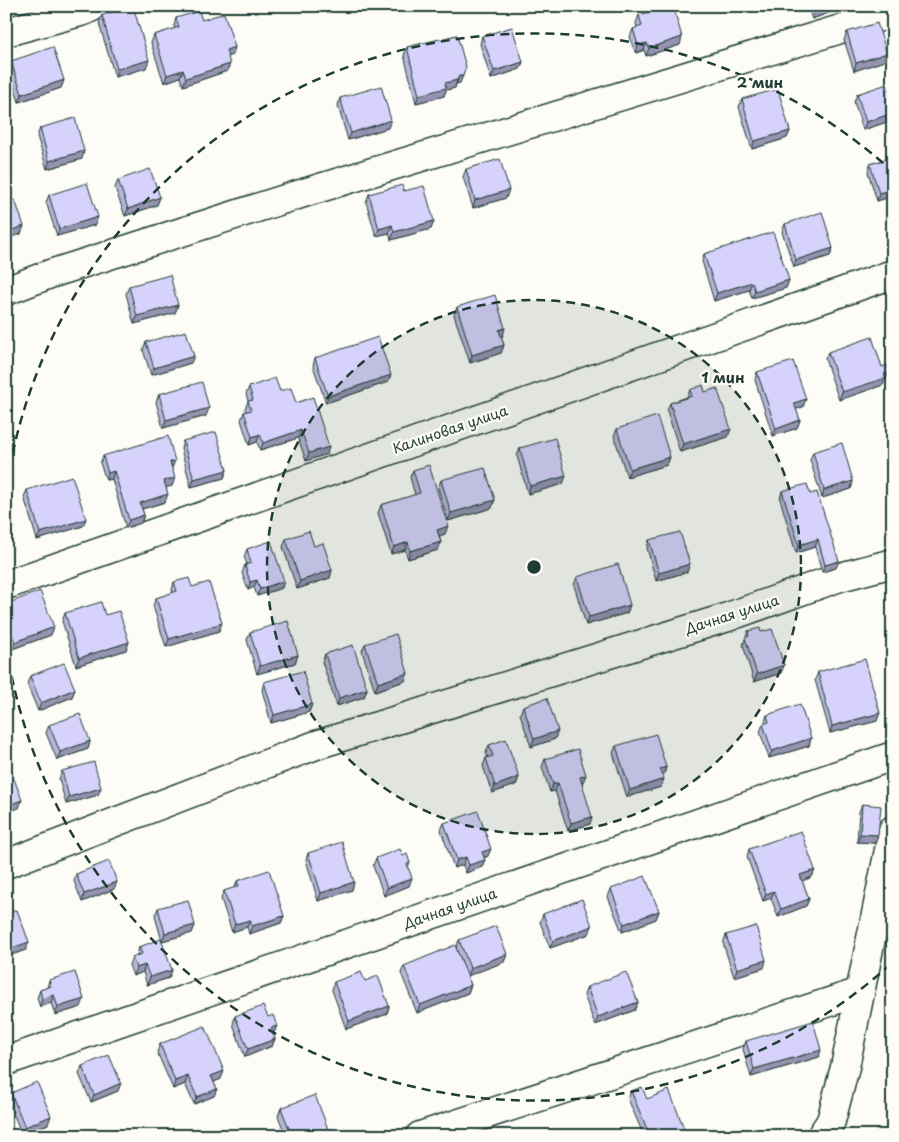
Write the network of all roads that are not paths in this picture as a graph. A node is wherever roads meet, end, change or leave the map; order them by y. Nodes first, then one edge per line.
1 (94, 6) edge
2 (893, 13) edge
3 (6, 32) edge
4 (893, 274) edge
5 (6, 291) edge
6 (893, 563) edge
7 (6, 585) edge
8 (893, 756) edge
9 (893, 830) edge
10 (6, 864) edge
11 (860, 992) junction
12 (6, 1061) edge
13 (420, 1136) edge
14 (821, 1136) edge

1 - 3 street
2 - 5 street
4 - 7 street, Калиновая улица
6 - 10 street, Дачная улица
8 - 12 street, Дачная улица
9 - 11 street
11 - 13 street
11 - 14 street

